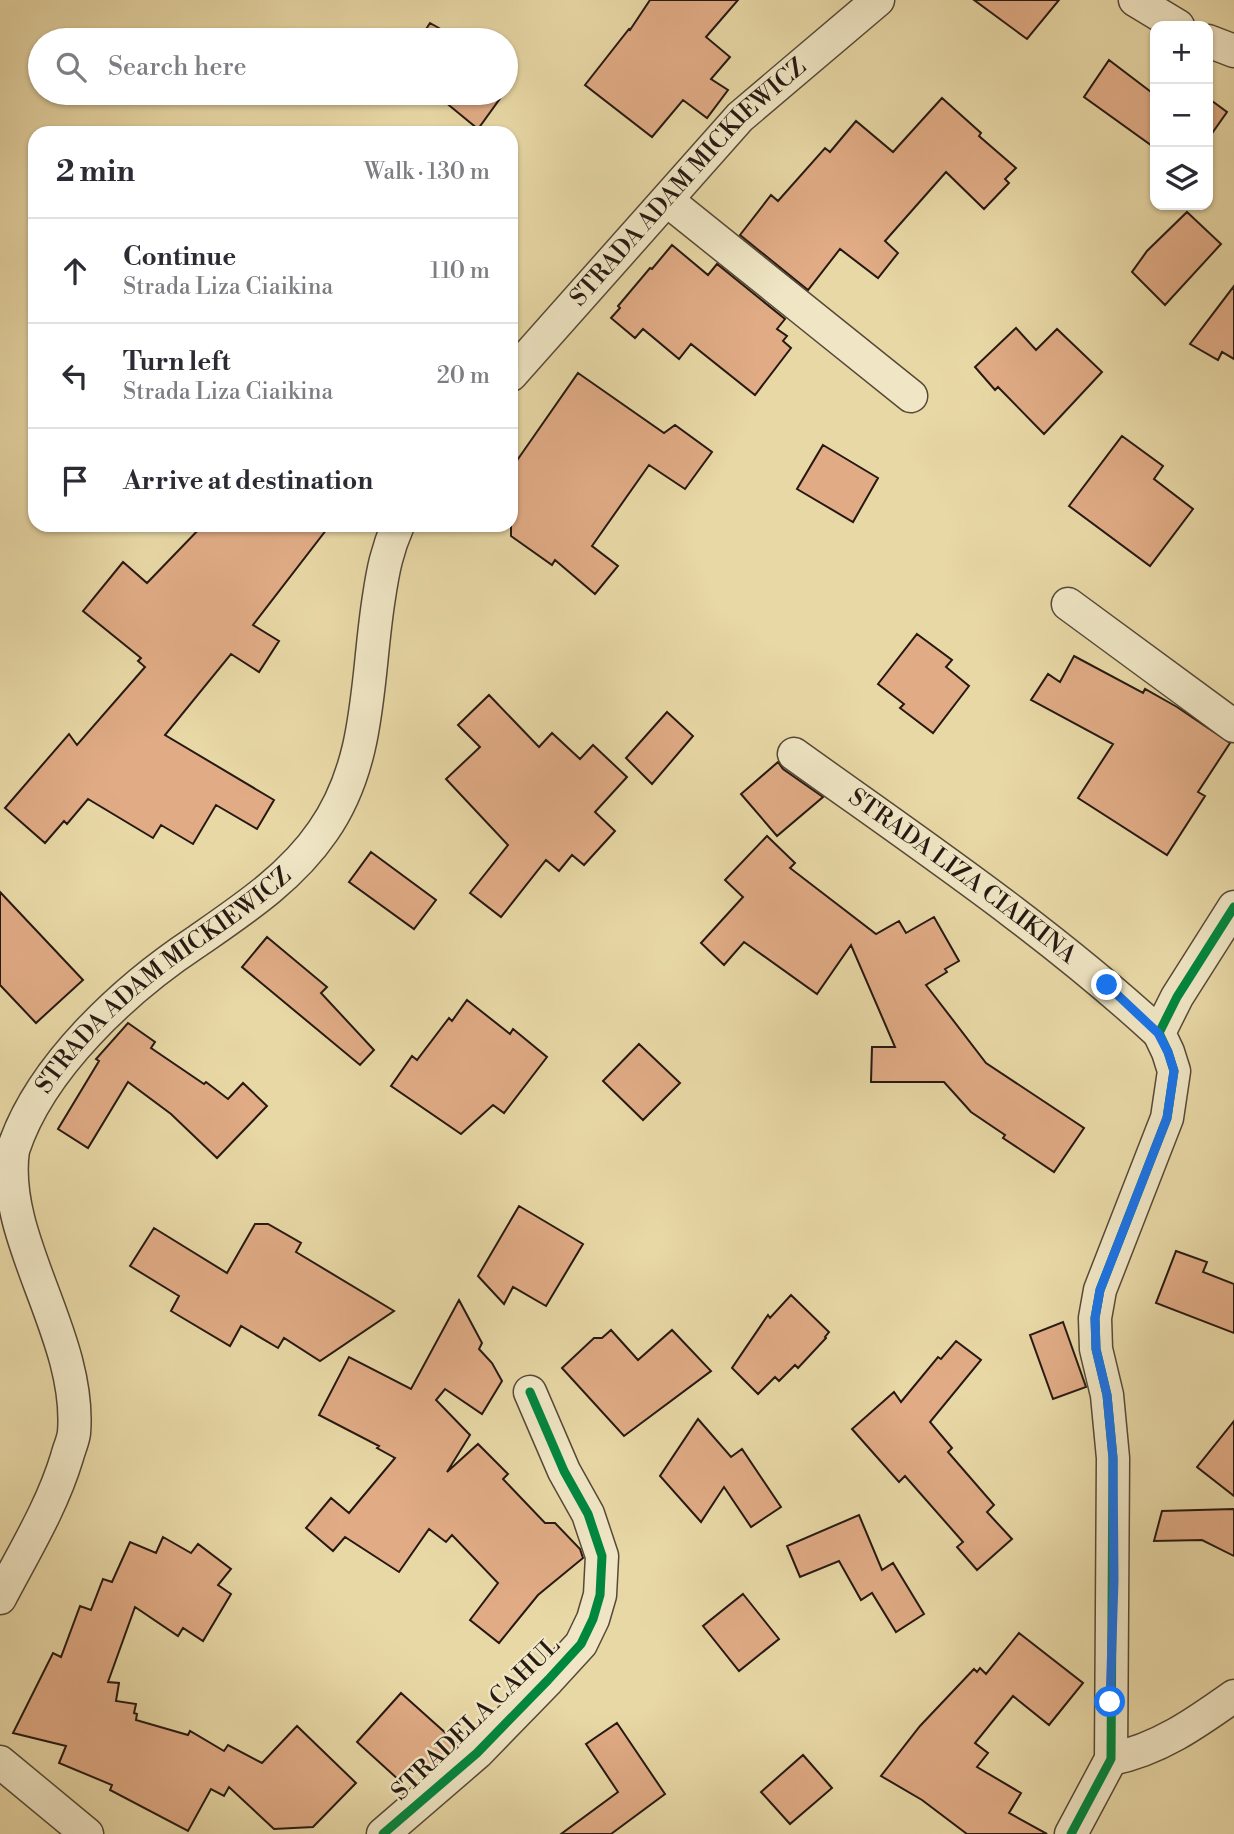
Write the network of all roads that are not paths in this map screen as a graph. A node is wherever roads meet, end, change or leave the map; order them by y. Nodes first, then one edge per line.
1 (878, 0) edge
2 (1135, 0) edge
3 (1170, 21) edge
4 (1213, 43) edge
5 (1234, 51) edge
6 (668, 201) junction
7 (518, 367) edge
8 (911, 396) dead end
9 (395, 532) edge
10 (1068, 604) dead end
11 (1234, 726) edge
12 (794, 754) dead end
13 (1233, 908) edge
14 (1158, 1033) junction
15 (530, 1392) dead end
16 (0, 1598) edge
17 (1234, 1696) edge
18 (1111, 1759) junction
19 (0, 1762) edge
20 (87, 1834) edge
21 (383, 1834) edge
22 (1071, 1834) edge

1 - 6 street, STRADA ADAM MICKIEWICZ
2 - 3 street
4 - 5 street
6 - 7 street, STRADA ADAM MICKIEWICZ
6 - 8 street
9 - 16 street, STRADA ADAM MICKIEWICZ
10 - 11 street
12 - 14 street, STRADA LIZA CIAIKINA
13 - 14 street
14 - 18 street, STRADA LIZA CIAIKINA
15 - 21 street, STRADELA CAHUL
17 - 18 street
18 - 22 street, STRADA LIZA CIAIKINA
19 - 20 street

